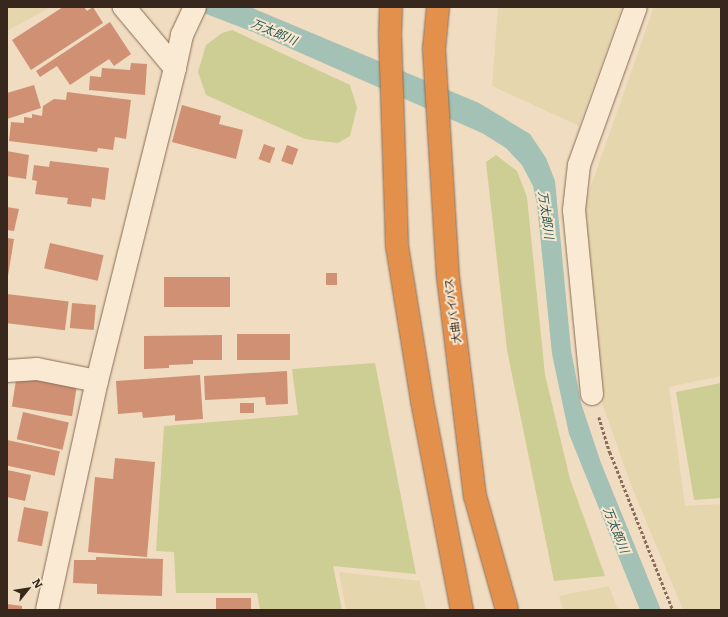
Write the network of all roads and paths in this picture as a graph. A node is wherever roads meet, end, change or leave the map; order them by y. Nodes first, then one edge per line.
1 (124, 7) edge
2 (195, 7) edge
3 (392, 7) edge
4 (438, 7) edge
5 (636, 7) edge
6 (175, 68) junction
7 (7, 371) edge
8 (97, 381) junction
9 (592, 394) joint
10 (47, 610) edge
11 (462, 610) edge
12 (507, 610) edge
13 (673, 610) edge

1 - 6 street
2 - 6 street
3 - 11 highway
4 - 12 highway, 大曲バイパス
5 - 9 street
6 - 8 street
7 - 8 street
8 - 10 street
9 - 13 path

